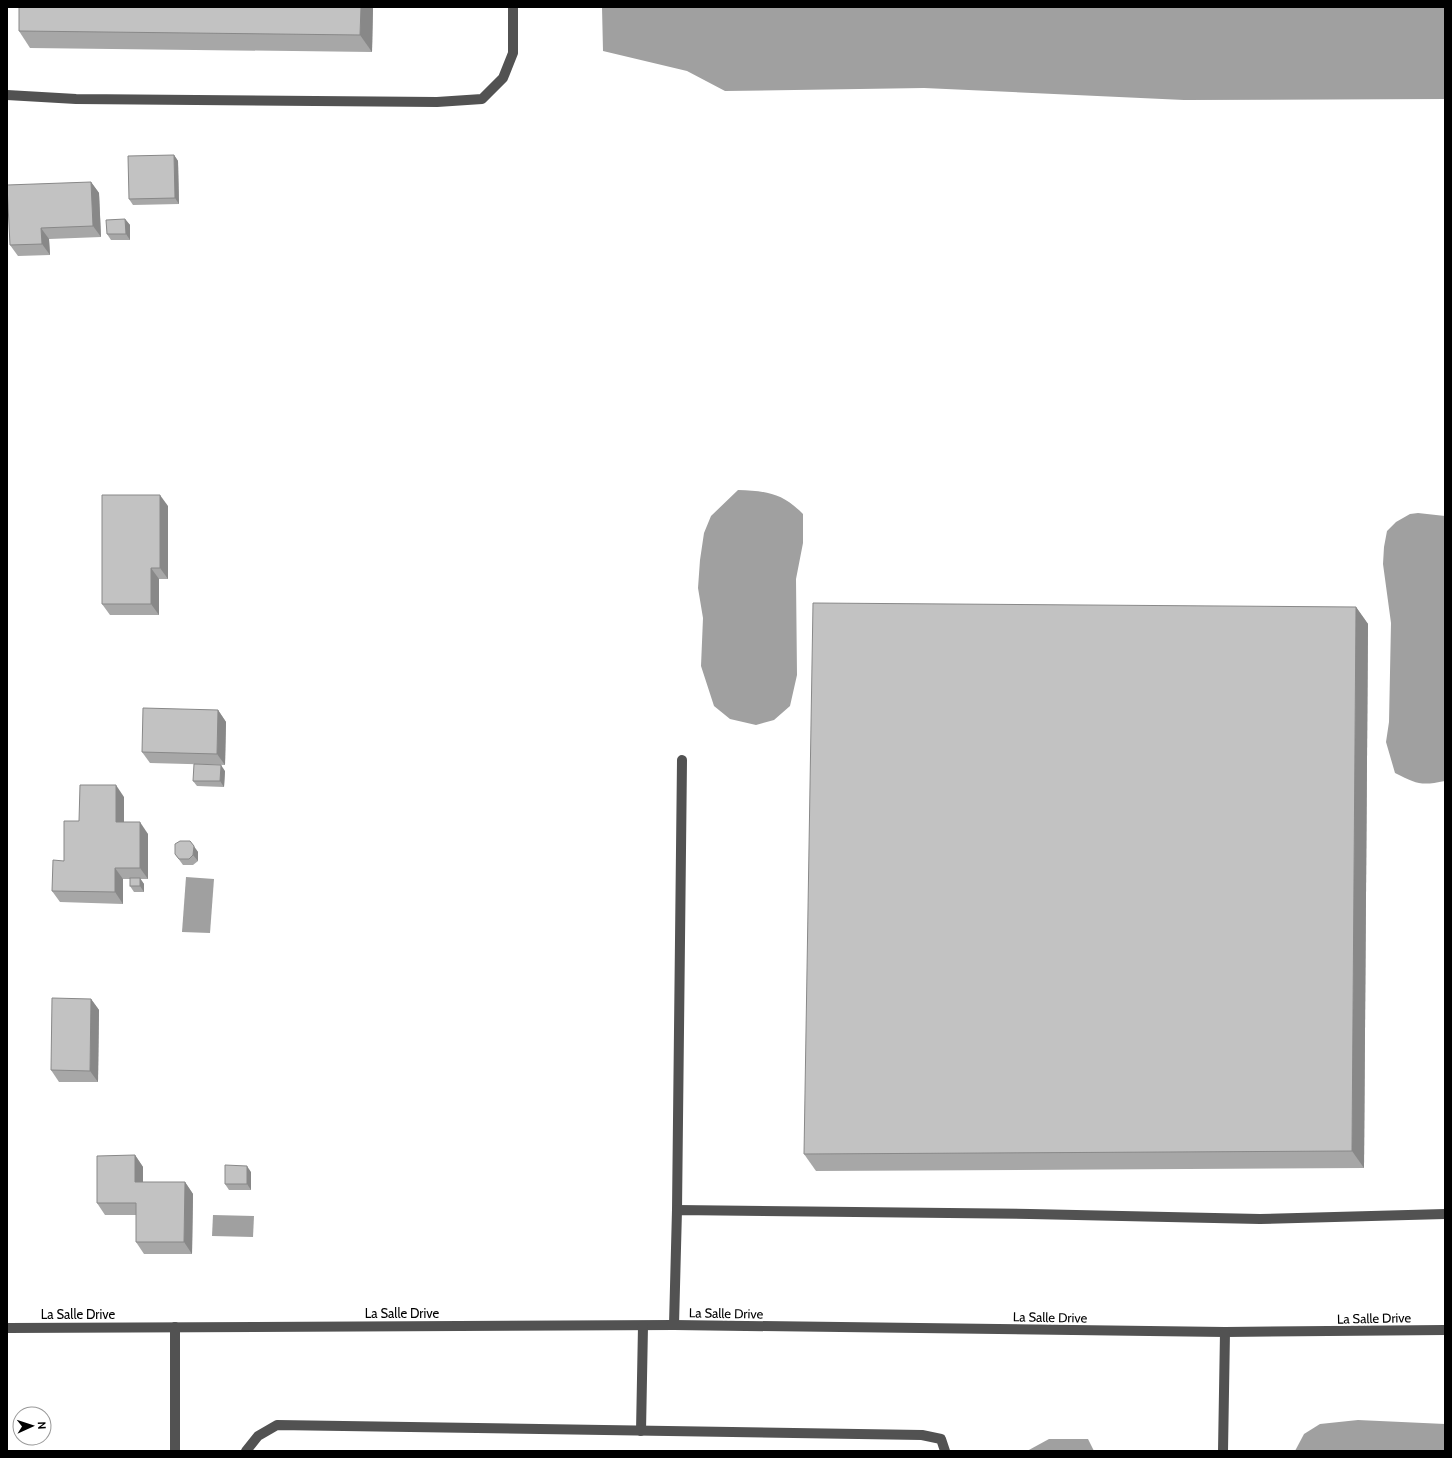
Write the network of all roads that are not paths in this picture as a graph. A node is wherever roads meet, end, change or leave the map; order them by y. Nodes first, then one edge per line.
1 (513, 7) edge
2 (7, 95) edge
3 (682, 760) dead end
4 (677, 1210) junction
5 (1445, 1214) edge
6 (674, 1325) junction
7 (644, 1326) junction
8 (175, 1327) junction
9 (7, 1328) edge
10 (1445, 1330) edge
11 (1225, 1332) junction
12 (641, 1431) junction
13 (175, 1451) edge
14 (246, 1451) edge
15 (945, 1451) edge
16 (1223, 1451) edge

1 - 2 street
3 - 4 street
4 - 5 street
4 - 6 street
6 - 7 street, La Salle Drive
6 - 11 street, La Salle Drive
7 - 8 street, La Salle Drive
7 - 12 street
8 - 9 street, La Salle Drive
8 - 13 street
10 - 11 street, La Salle Drive
11 - 16 street
12 - 14 street
12 - 15 street

